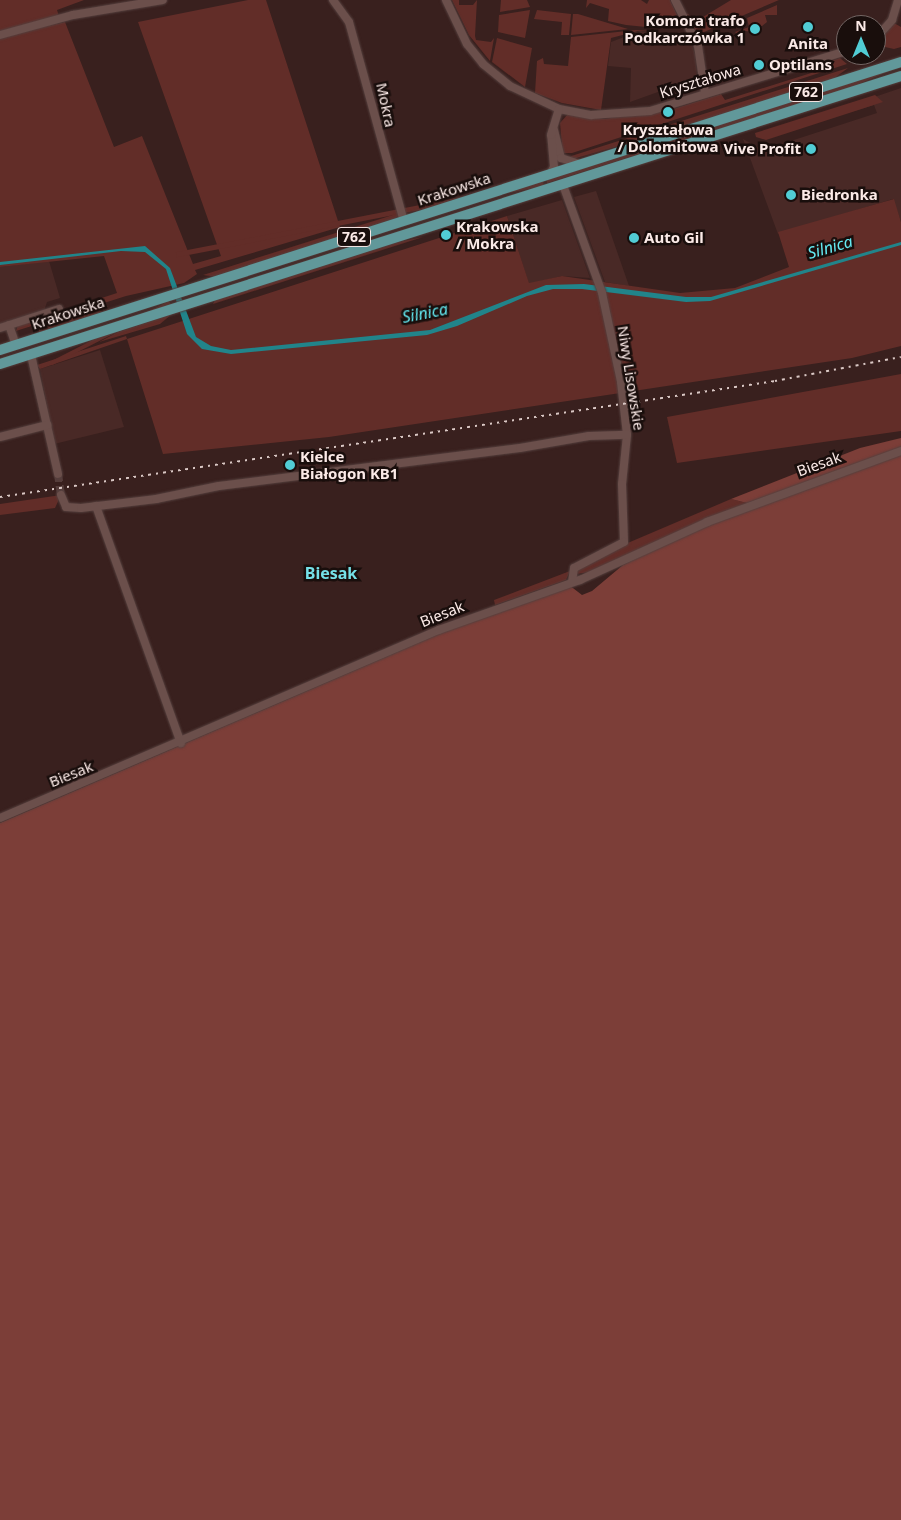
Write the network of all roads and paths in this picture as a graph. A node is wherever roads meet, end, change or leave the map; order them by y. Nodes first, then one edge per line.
1 (163, 0) edge
2 (332, 0) edge
3 (446, 0) edge
4 (675, 0) edge
5 (898, 0) edge
6 (886, 27) edge
7 (0, 35) edge
8 (836, 54) edge
9 (901, 62) edge
10 (901, 76) edge
11 (705, 93) junction
12 (559, 109) junction
13 (553, 128) junction
14 (583, 164) junction
15 (550, 174) junction
16 (563, 185) junction
17 (404, 221) junction
18 (59, 309) dead end
19 (9, 325) junction
20 (0, 328) edge
21 (16, 345) junction
22 (0, 350) edge
23 (31, 355) junction
24 (0, 364) edge
25 (47, 425) junction
26 (627, 435) junction
27 (0, 437) edge
28 (901, 451) edge
29 (58, 474) tunnel mouth
30 (61, 495) dead end
31 (96, 506) junction
32 (572, 582) junction
33 (181, 743) junction
34 (0, 818) edge

1 - 7 street
2 - 17 street, Mokra
3 - 12 street, Kryształowa
4 - 11 street
5 - 6 street
8 - 11 street, Kryształowa
9 - 14 main road, Krakowska / 762
10 - 16 main road, Krakowska / 762
11 - 12 street, Kryształowa
12 - 13 street
13 - 14 street
13 - 15 street
14 - 15 main road, Krakowska / 762
15 - 17 main road, Krakowska / 762
16 - 23 main road, Krakowska / 762
16 - 26 street, Niwy Lisowskie
17 - 21 main road, Krakowska / 762
18 - 19 street
19 - 20 street, Krakowska
19 - 21 street, Krakowska
21 - 22 main road, Krakowska / 762
23 - 24 main road, Krakowska / 762
23 - 25 street, Krakowska
25 - 27 street
25 - 29 street, Krakowska
26 - 31 street
26 - 32 street, Niwy Lisowskie
28 - 32 street, Biesak
30 - 31 street
31 - 33 street
32 - 33 street, Biesak
33 - 34 street, Biesak

